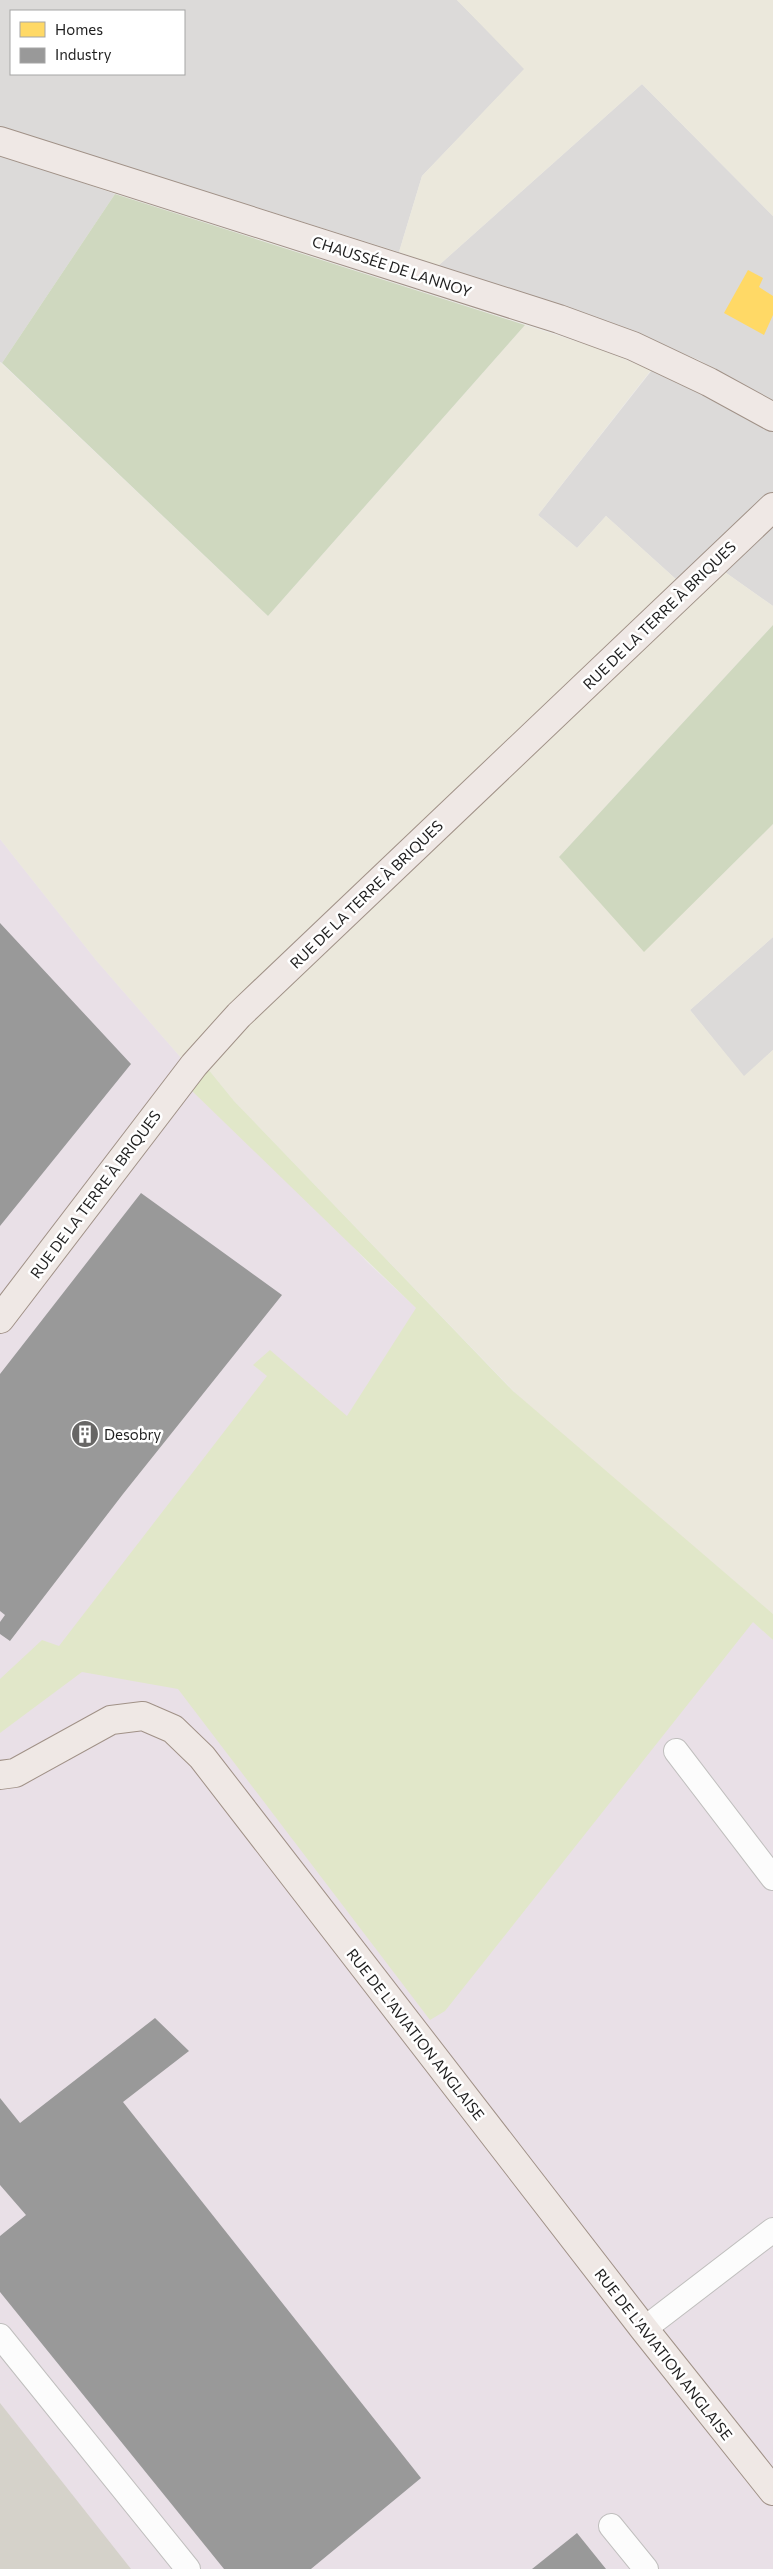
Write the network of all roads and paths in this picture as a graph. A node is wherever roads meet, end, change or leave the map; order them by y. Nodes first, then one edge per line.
1 (0, 141) edge
2 (773, 418) edge
3 (773, 507) edge
4 (0, 1319) edge
5 (676, 1751) dead end
6 (0, 1775) edge
7 (773, 1878) edge
8 (767, 2235) edge
9 (644, 2329) junction
10 (0, 2336) edge
11 (773, 2491) edge
12 (611, 2526) dead end
13 (188, 2569) edge
14 (646, 2569) edge

1 - 2 main road, CHAUSSÉE DE LANNOY
3 - 4 main road, RUE DE LA TERRE À BRIQUES
5 - 7 street
6 - 9 main road, RUE DE L'AVIATION ANGLAISE
8 - 9 street
9 - 11 main road, RUE DE L'AVIATION ANGLAISE
10 - 13 street
12 - 14 street

